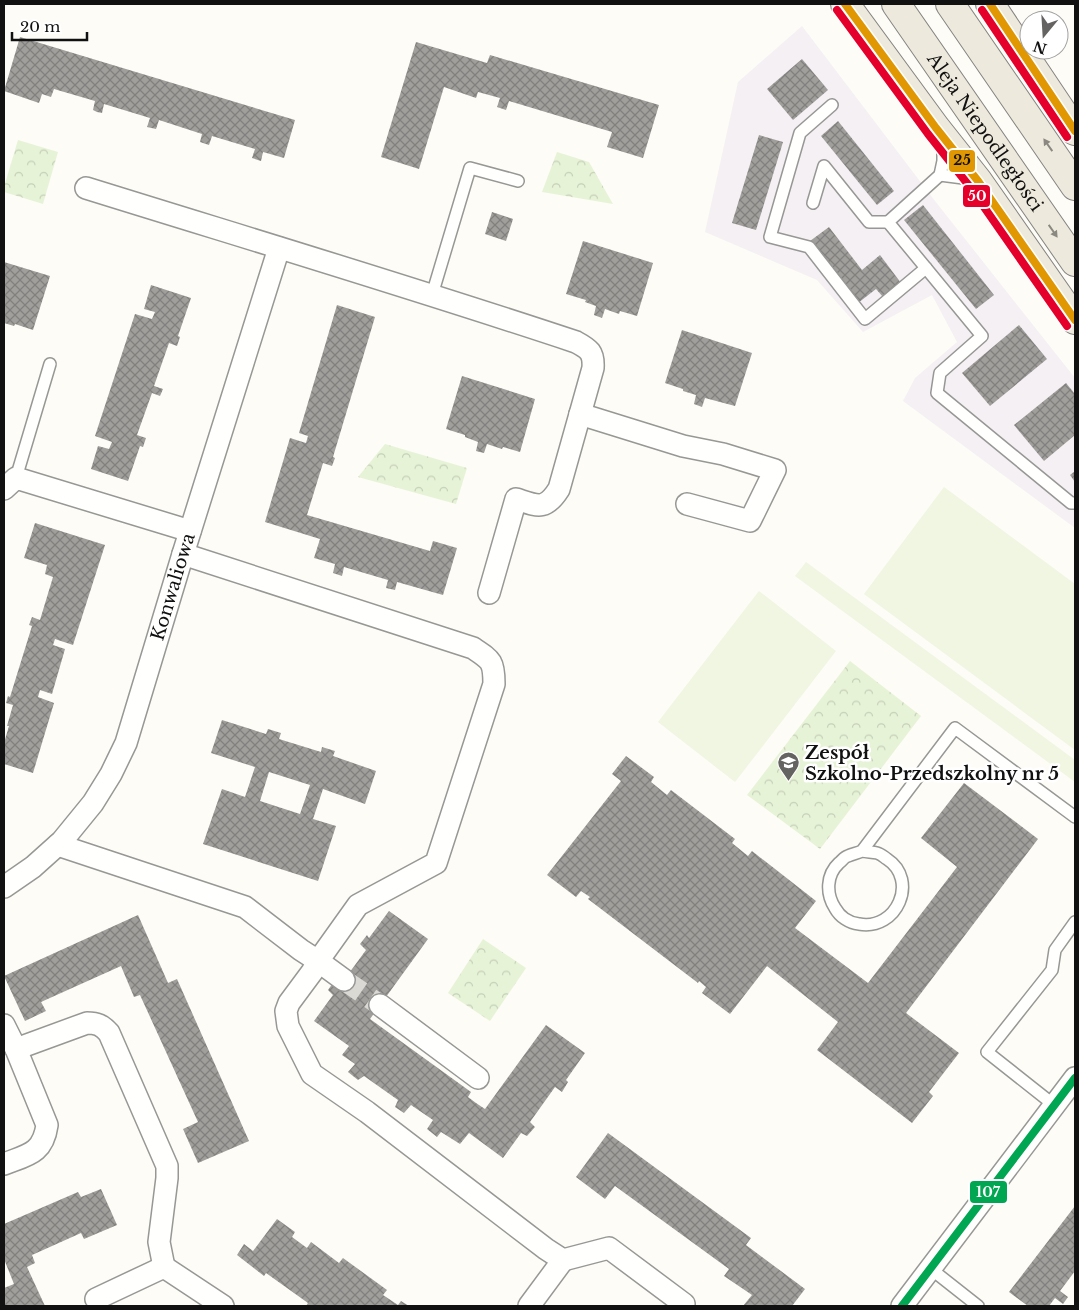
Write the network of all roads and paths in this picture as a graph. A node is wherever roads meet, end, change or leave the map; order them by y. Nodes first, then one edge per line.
1 (845, 4) edge
2 (896, 4) edge
3 (950, 4) edge
4 (990, 4) edge
5 (832, 105) dead end
6 (936, 128) junction
7 (1075, 131) edge
8 (940, 175) junction
9 (518, 181) dead end
10 (978, 181) junction
11 (1075, 186) edge
12 (86, 188) dead end
13 (813, 204) dead end
14 (888, 222) junction
15 (279, 248) junction
16 (1075, 262) edge
17 (926, 268) junction
18 (432, 295) junction
19 (1075, 320) edge
20 (50, 364) dead end
21 (580, 414) junction
22 (10, 483) edge
23 (1075, 503) edge
24 (687, 504) dead end
25 (190, 531) junction
26 (183, 554) junction
27 (488, 593) dead end
28 (1075, 817) edge
29 (58, 845) junction
30 (862, 851) junction
31 (4, 887) edge
32 (1075, 922) edge
33 (318, 962) junction
34 (344, 980) tunnel mouth
35 (380, 1005) tunnel mouth
36 (4, 1024) edge
37 (16, 1049) junction
38 (478, 1078) dead end
39 (1075, 1078) edge
40 (1054, 1105) junction
41 (4, 1164) edge
42 (563, 1260) junction
43 (164, 1267) junction
44 (931, 1269) junction
45 (96, 1298) dead end
46 (684, 1304) dead end
47 (222, 1306) edge
48 (529, 1306) edge
49 (902, 1306) edge
50 (978, 1306) edge

1 - 6 main road
2 -> 16 main road, Aleja Niepodległości
11 -> 3 main road
4 - 7 main road
5 - 17 lane
6 - 8 lane
6 - 10 main road
8 - 10 lane
8 - 14 lane
9 - 18 lane
10 - 19 main road
12 - 15 street
13 - 14 lane
14 - 17 lane
15 - 18 street
15 - 25 street, Konwaliowa
17 - 23 lane
18 - 21 street
20 - 22 lane
21 - 24 street
21 - 27 street
22 - 25 street
25 - 26 street, Konwaliowa
26 - 29 street, Konwaliowa
26 - 33 street
28 - 30 lane
29 - 31 street, Konwaliowa
29 - 33 street
30 - 30 lane
32 - 40 lane
33 - 34 street
33 - 42 street
35 - 38 street
36 - 37 street
37 - 41 street
37 - 43 street
39 - 40 street
40 - 44 street
42 - 46 street
42 - 48 street
43 - 45 street
43 - 47 street
44 - 49 street
44 - 50 lane

